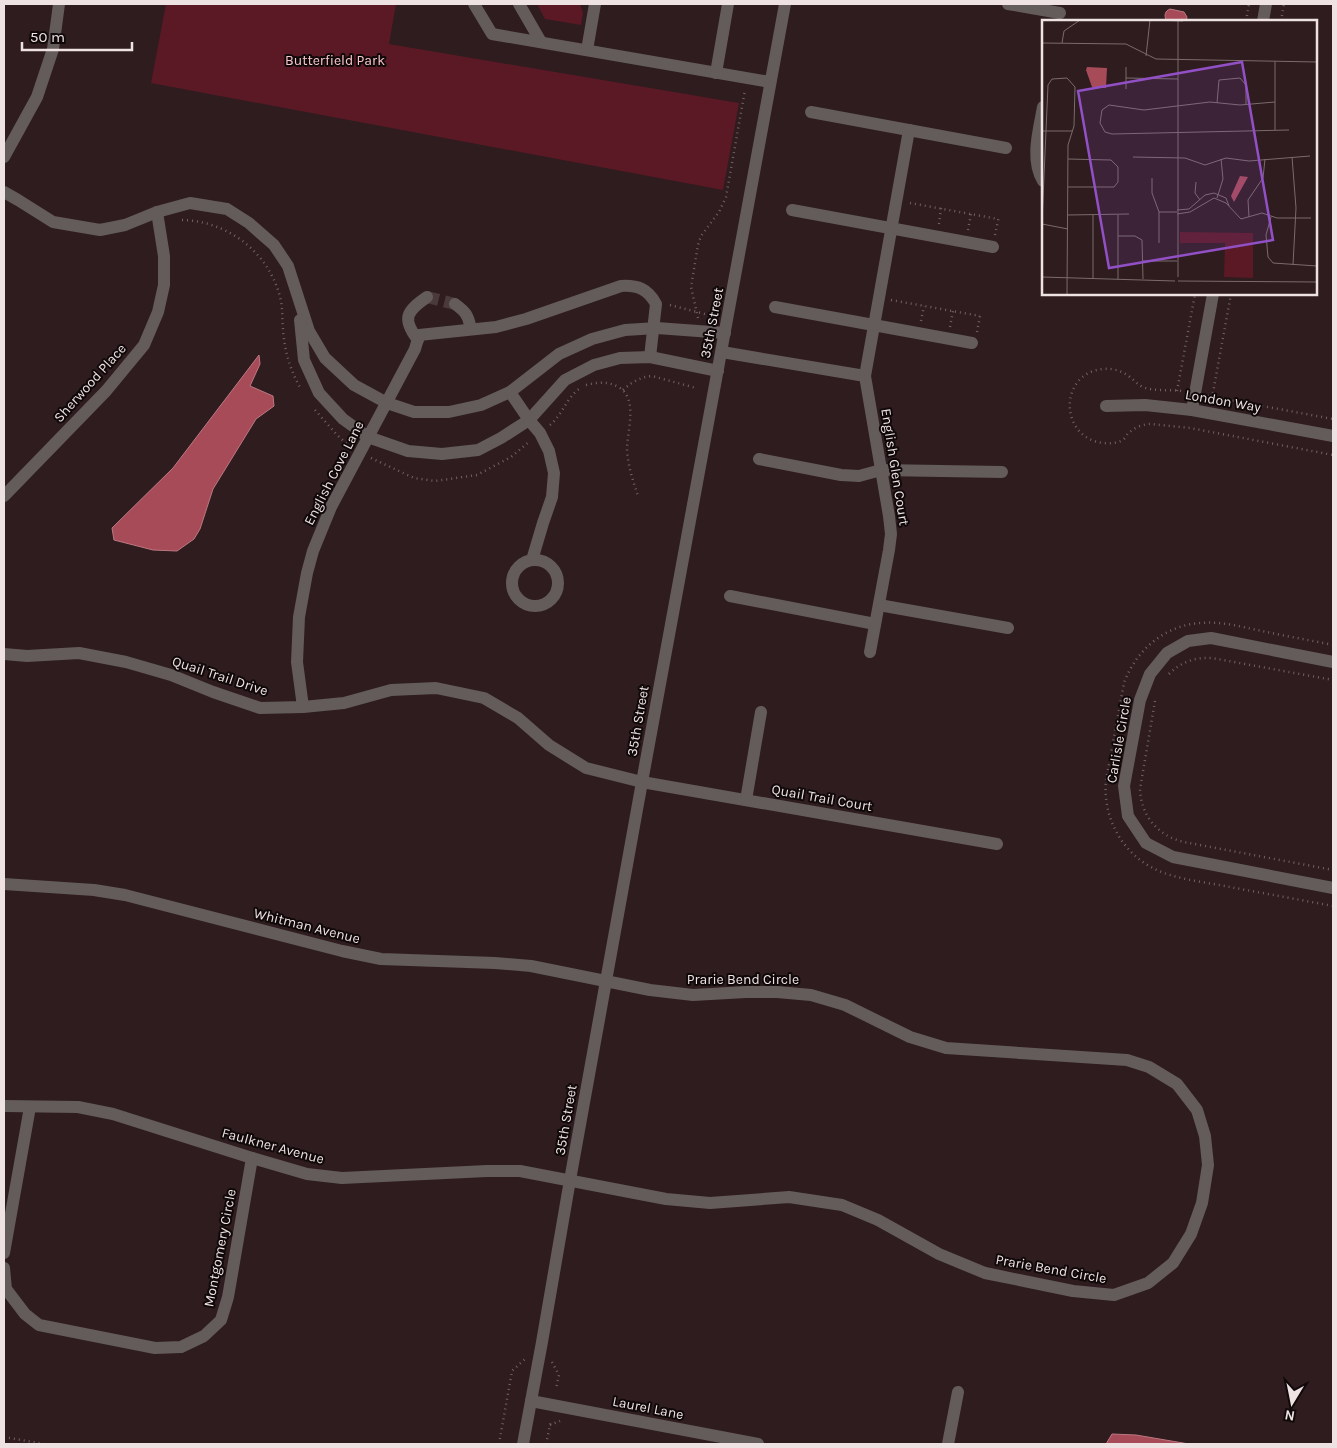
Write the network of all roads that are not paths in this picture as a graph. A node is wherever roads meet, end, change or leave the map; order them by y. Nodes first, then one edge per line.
1 (59, 4) edge
2 (474, 4) edge
3 (519, 4) edge
4 (596, 4) edge
5 (728, 4) edge
6 (785, 4) edge
7 (1008, 4) edge
8 (1266, 4) edge
9 (1060, 13) edge
10 (1263, 20) edge
11 (541, 42) junction
12 (587, 50) junction
13 (716, 73) junction
14 (770, 82) junction
15 (811, 112) dead end
16 (1042, 113) edge
17 (909, 130) junction
18 (1006, 148) dead end
19 (4, 157) edge
20 (1042, 178) edge
21 (4, 192) edge
22 (792, 210) dead end
23 (157, 212) junction
24 (891, 228) junction
25 (993, 247) road end
26 (1213, 295) edge
27 (427, 297) dead end
28 (298, 298) junction
29 (455, 304) tunnel mouth
30 (775, 307) dead end
31 (874, 325) junction
32 (653, 328) junction
33 (472, 329) junction
34 (725, 333) junction
35 (418, 340) junction
36 (972, 344) dead end
37 (722, 352) junction
38 (650, 357) junction
39 (718, 371) junction
40 (865, 376) junction
41 (510, 392) junction
42 (387, 403) junction
43 (1106, 406) dead end
44 (1192, 410) junction
45 (529, 420) junction
46 (1333, 436) edge
47 (368, 437) junction
48 (759, 459) dead end
49 (881, 470) junction
50 (1002, 472) dead end
51 (4, 496) edge
52 (532, 560) dead end
53 (730, 596) dead end
54 (879, 604) junction
55 (875, 624) junction
56 (1008, 628) dead end
57 (870, 652) dead end
58 (4, 654) edge
59 (1333, 662) edge
60 (303, 707) junction
61 (761, 712) dead end
62 (642, 782) junction
63 (746, 800) junction
64 (997, 844) dead end
65 (4, 884) edge
66 (1333, 888) edge
67 (606, 981) junction
68 (4, 1106) edge
69 (30, 1107) junction
70 (252, 1158) junction
71 (570, 1180) junction
72 (4, 1253) edge
73 (4, 1268) edge
74 (958, 1392) dead end
75 (531, 1401) junction
76 (523, 1444) edge
77 (758, 1444) edge
78 (948, 1444) edge

1 - 19 street
2 - 11 street
3 - 11 street
4 - 12 street
5 - 13 street
6 - 14 street, 35th Street
7 - 9 street
8 - 10 street
11 - 12 street
12 - 13 street
13 - 14 street
14 - 34 street, 35th Street
15 - 17 street
16 - 20 street
17 - 18 street
17 - 24 street, English Glen Court
21 - 23 street
22 - 24 street
23 - 28 street
23 - 51 street, Sherwood Place
24 - 25 street
24 - 31 street, English Glen Court
26 - 44 street
27 - 35 street
28 - 42 street
28 - 47 street
29 - 33 street
30 - 31 street
31 - 36 street
31 - 40 street, English Glen Court
32 - 33 street
32 - 34 street
32 - 38 street
32 - 41 street
33 - 35 street
34 - 37 street, 35th Street
35 - 42 street, English Cove Lane
37 - 39 street, 35th Street
37 - 40 street
38 - 39 street
38 - 45 street
39 - 62 street, 35th Street
40 - 49 street, English Glen Court
41 - 42 street
41 - 45 street
42 - 47 street, English Cove Lane
43 - 44 street, London Way
44 - 46 street, London Way
45 - 47 street
45 - 52 street
47 - 60 street, English Cove Lane
48 - 49 street
49 - 50 street
49 - 54 street, English Glen Court
53 - 55 street
54 - 55 street, English Glen Court
54 - 56 street
55 - 57 street, English Glen Court
58 - 60 street, Quail Trail Drive
59 - 66 street, Carlisle Circle
60 - 62 street, Quail Trail Drive
61 - 63 street
62 - 63 street, Quail Trail Court
62 - 67 street, 35th Street
63 - 64 street, Quail Trail Court
65 - 67 street, Whitman Avenue
67 - 71 street, 35th Street
67 - 71 street, Prarie Bend Circle
68 - 69 street, Faulkner Avenue
69 - 70 street, Faulkner Avenue
69 - 72 street
70 - 71 street, Faulkner Avenue
70 - 73 street, Montgomery Circle
71 - 75 street, 35th Street
74 - 78 street
75 - 76 street, 35th Street
75 - 77 street, Laurel Lane

